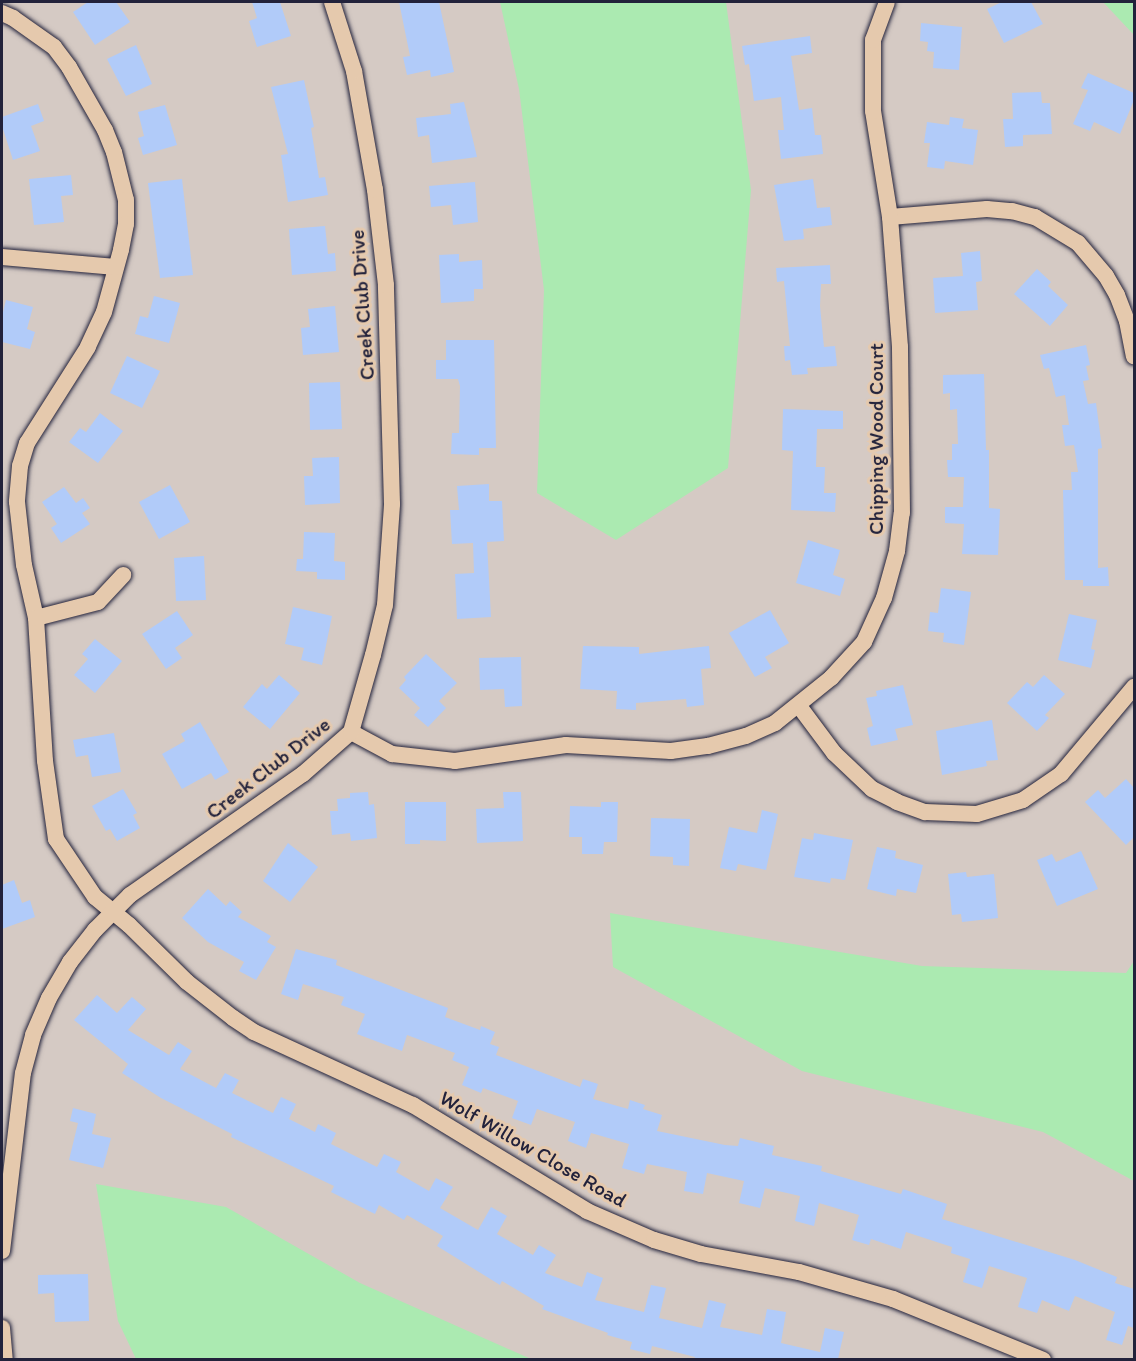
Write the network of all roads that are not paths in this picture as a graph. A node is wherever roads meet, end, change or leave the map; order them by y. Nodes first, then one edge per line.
1 (332, 2) edge
2 (887, 2) edge
3 (2, 13) edge
4 (890, 218) junction
5 (2, 257) edge
6 (116, 267) junction
7 (1134, 356) edge
8 (123, 575) dead end
9 (36, 618) junction
10 (1134, 687) edge
11 (799, 706) junction
12 (351, 732) junction
13 (112, 911) junction
14 (2, 1251) edge
15 (2, 1328) edge
16 (5, 1359) edge
17 (1043, 1359) edge

1 - 12 street, Creek Club Drive
2 - 4 street, Chipping Wood Court
3 - 6 street, Wolf Willow Close Road
4 - 7 street
4 - 11 street, Chipping Wood Court
5 - 6 street
6 - 9 street, Wolf Willow Close Road
8 - 9 street
9 - 13 street, Wolf Willow Close Road
10 - 11 street
11 - 12 street, Chipping Wood Court
12 - 13 street, Creek Club Drive
13 - 14 street, Creek Club Drive
13 - 17 street, Wolf Willow Close Road
15 - 16 street

